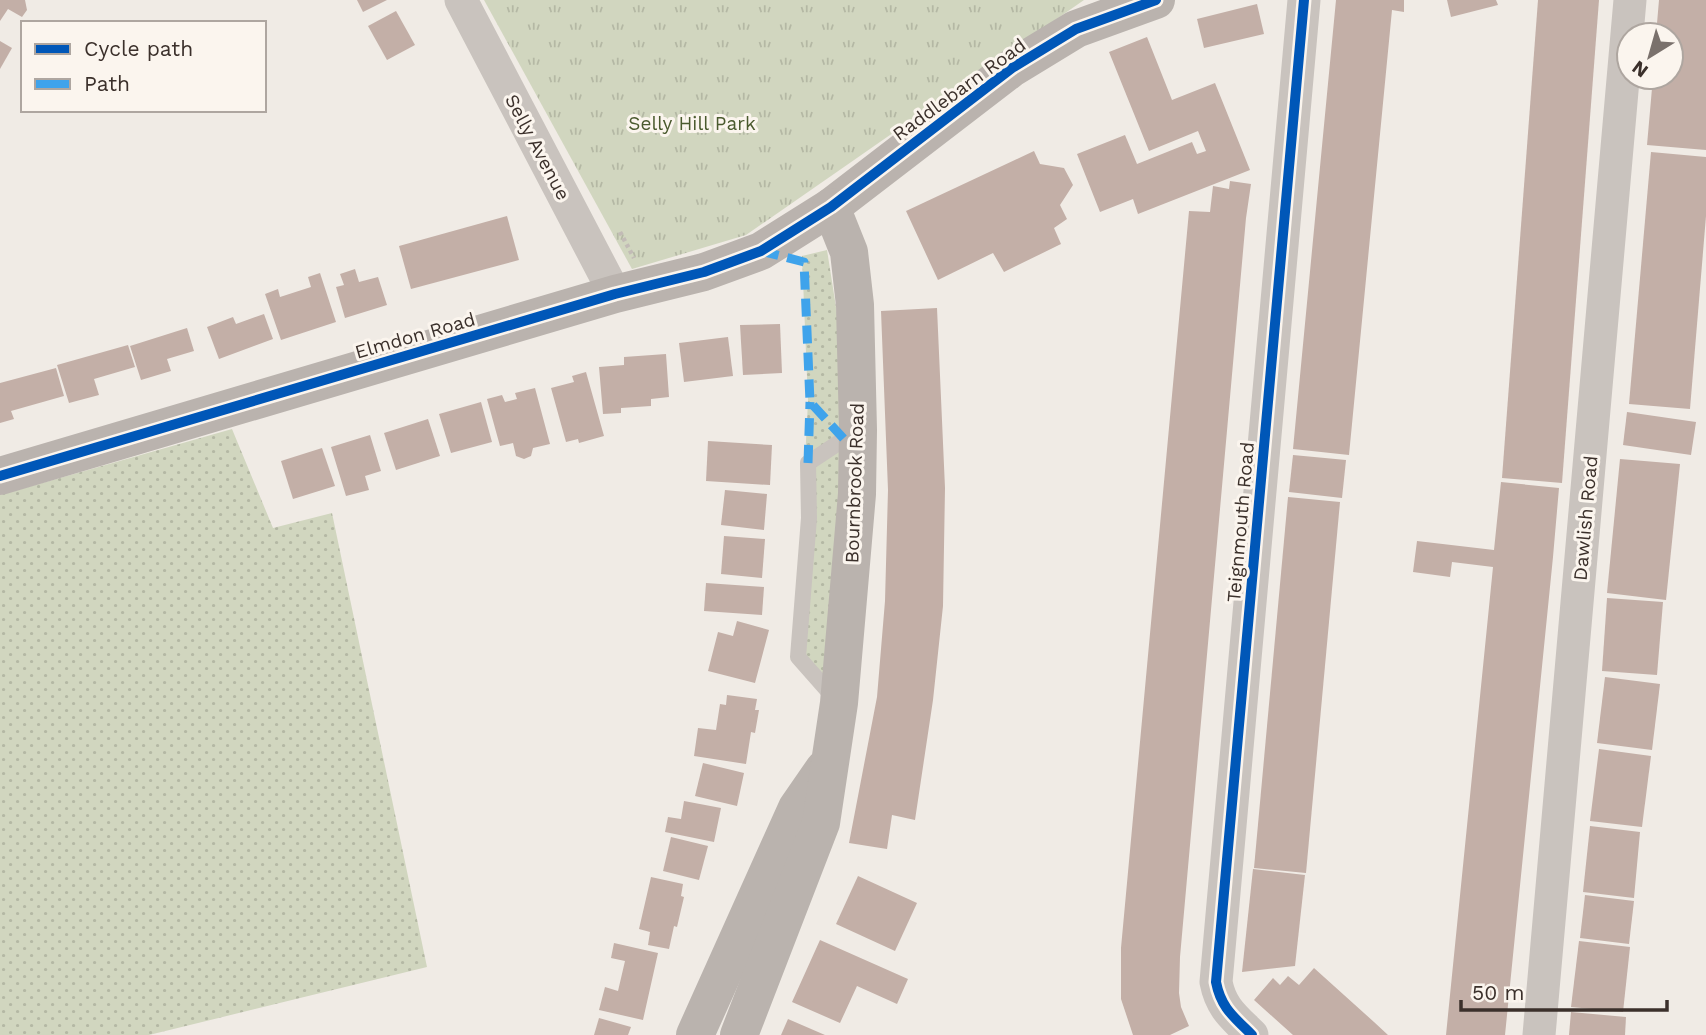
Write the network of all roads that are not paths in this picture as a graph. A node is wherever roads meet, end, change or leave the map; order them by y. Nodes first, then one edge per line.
1 (461, 0) edge
2 (1156, 0) edge
3 (1304, 0) edge
4 (1630, 0) edge
5 (831, 207) junction
6 (615, 294) junction
7 (858, 430) junction
8 (0, 476) edge
9 (839, 703) junction
10 (829, 761) junction
11 (695, 1035) edge
12 (739, 1035) edge
13 (1252, 1035) edge
14 (1539, 1035) edge

1 - 6 street, Selly Avenue
2 - 5 street, Raddlebarn Road
3 - 13 street, Teignmouth Road
4 - 14 street, Dawlish Road
5 - 6 street, Elmdon Road
5 - 7 street, Bournbrook Road
6 - 8 street, Elmdon Road
7 - 9 street, Bournbrook Road
7 - 9 lane
9 - 10 street, Bournbrook Road
10 - 11 street, Bournbrook Road
10 - 12 street, Bournbrook Road

